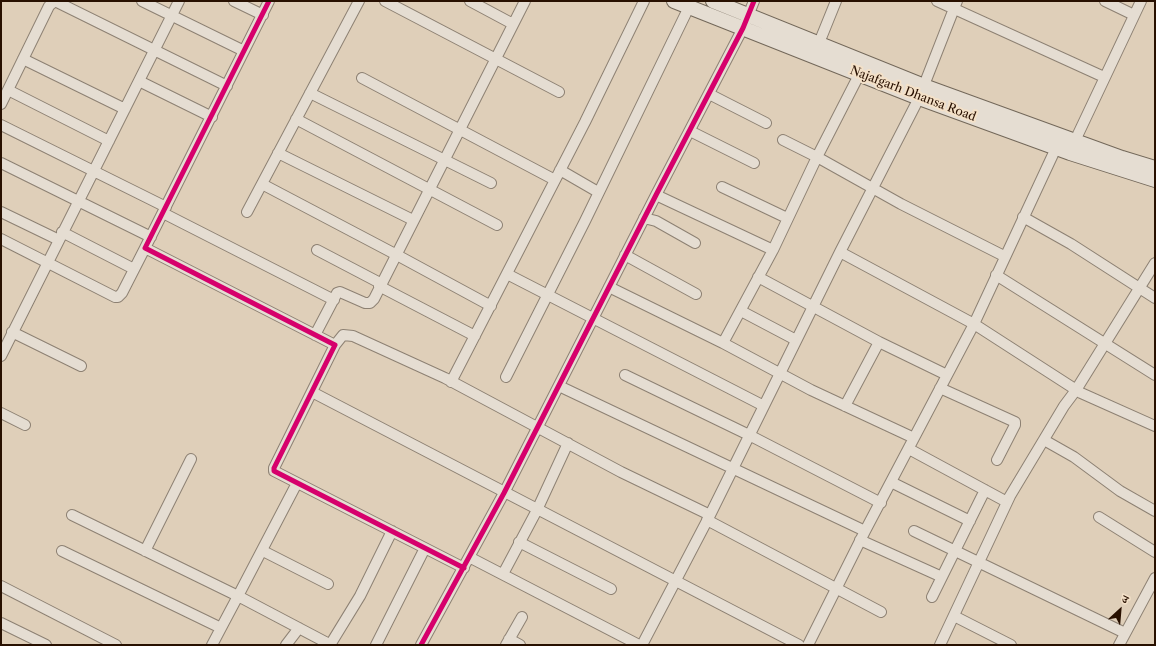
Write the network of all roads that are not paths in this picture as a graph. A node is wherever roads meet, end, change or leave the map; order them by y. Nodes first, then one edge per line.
1 (142, 1) edge
2 (179, 1) edge
3 (234, 1) edge
4 (270, 1) edge
5 (359, 1) edge
6 (385, 1) edge
7 (470, 1) edge
8 (525, 1) edge
9 (644, 1) edge
10 (674, 1) edge
11 (713, 1) edge
12 (754, 1) edge
13 (836, 1) edge
14 (936, 1) edge
15 (1105, 1) edge
16 (1141, 1) edge
17 (956, 4) edge
18 (689, 7) junction
19 (748, 14) junction
20 (263, 15) junction
21 (1134, 15) junction
22 (172, 16) junction
23 (514, 24) junction
24 (743, 28) junction
25 (819, 43) junction
26 (155, 50) junction
27 (244, 52) junction
28 (23, 59) junction
29 (495, 60) junction
30 (860, 73) junction
31 (1104, 77) junction
32 (362, 78) dead end
33 (139, 81) junction
34 (227, 86) junction
35 (8, 90) junction
36 (559, 92) dead end
37 (921, 92) junction
38 (310, 93) junction
39 (709, 94) junction
40 (1, 104) edge
41 (125, 109) junction
42 (212, 117) junction
43 (296, 119) junction
44 (766, 123) dead end
45 (1, 125) edge
46 (460, 128) junction
47 (690, 131) junction
48 (783, 140) dead end
49 (109, 141) junction
50 (1072, 147) junction
51 (1056, 148) junction
52 (278, 153) junction
53 (817, 157) junction
54 (444, 159) junction
55 (1, 163) edge
56 (754, 163) dead end
57 (1155, 168) edge
58 (94, 171) junction
59 (557, 175) junction
60 (1155, 180) edge
61 (491, 183) dead end
62 (262, 184) junction
63 (722, 187) dead end
64 (873, 189) junction
65 (429, 190) junction
66 (598, 192) junction
67 (656, 195) junction
68 (79, 200) junction
69 (164, 210) junction
70 (1, 212) edge
71 (247, 212) dead end
72 (1023, 217) junction
73 (644, 218) junction
74 (787, 218) junction
75 (413, 220) junction
76 (497, 225) dead end
77 (60, 236) junction
78 (151, 237) junction
79 (1, 239) edge
80 (695, 243) dead end
81 (145, 248) junction
82 (317, 250) dead end
83 (773, 250) junction
84 (840, 252) junction
85 (395, 254) junction
86 (625, 255) junction
87 (1004, 256) junction
88 (48, 262) junction
89 (1155, 263) edge
90 (134, 269) junction
91 (508, 274) junction
92 (996, 275) junction
93 (758, 276) junction
94 (380, 284) junction
95 (609, 287) junction
96 (1140, 287) junction
97 (547, 294) junction
98 (696, 294) dead end
99 (1155, 298) edge
100 (334, 300) junction
101 (491, 306) junction
102 (813, 307) junction
103 (741, 311) junction
104 (593, 319) junction
105 (974, 324) junction
106 (12, 332) junction
107 (315, 335) junction
108 (475, 336) junction
109 (796, 340) junction
110 (879, 342) junction
111 (1105, 342) junction
112 (723, 343) junction
113 (335, 345) junction
114 (1, 356) edge
115 (81, 366) dead end
116 (780, 372) junction
117 (625, 375) dead end
118 (946, 375) junction
119 (1155, 375) edge
120 (506, 378) dead end
121 (451, 382) junction
122 (559, 386) junction
123 (940, 388) junction
124 (1076, 390) junction
125 (312, 392) junction
126 (764, 406) junction
127 (845, 406) junction
128 (1, 413) edge
129 (25, 425) dead end
130 (1155, 426) edge
131 (538, 427) junction
132 (749, 435) junction
133 (914, 438) junction
134 (1044, 440) junction
135 (568, 443) junction
136 (909, 449) junction
137 (191, 458) dead end
138 (996, 460) dead end
139 (733, 468) junction
140 (891, 482) junction
141 (297, 483) junction
142 (985, 490) junction
143 (504, 493) junction
144 (881, 502) junction
145 (1007, 502) junction
146 (537, 510) junction
147 (1155, 511) edge
148 (72, 515) dead end
149 (1099, 517) dead end
150 (708, 518) junction
151 (970, 522) junction
152 (392, 531) junction
153 (914, 531) dead end
154 (862, 535) junction
155 (519, 542) junction
156 (425, 548) junction
157 (263, 550) junction
158 (62, 551) dead end
159 (145, 551) junction
160 (956, 551) junction
161 (1155, 552) edge
162 (470, 557) junction
163 (978, 561) junction
164 (464, 568) junction
165 (503, 574) junction
166 (942, 577) junction
167 (1155, 578) edge
168 (676, 580) junction
169 (328, 584) dead end
170 (1, 587) edge
171 (837, 588) junction
172 (611, 589) dead end
173 (238, 596) junction
174 (932, 597) dead end
175 (882, 612) dead end
176 (954, 616) junction
177 (522, 617) dead end
178 (1, 622) edge
179 (221, 628) junction
180 (299, 628) junction
181 (1125, 633) junction
182 (508, 642) edge
183 (46, 645) edge
184 (116, 645) edge
185 (212, 645) edge
186 (286, 645) edge
187 (330, 645) edge
188 (376, 645) edge
189 (421, 645) edge
190 (520, 645) edge
191 (641, 645) edge
192 (799, 645) edge
193 (808, 645) edge
194 (940, 645) edge
195 (1011, 645) edge
196 (1119, 645) edge

1 - 22 street
2 - 22 street
3 - 20 street
4 - 20 street
5 - 38 street
6 - 29 street
7 - 23 street
8 - 23 street
9 - 59 street
10 - 18 main road, Najafgarh Dhansa Road
11 - 19 main road, Najafgarh Dhansa Road
12 - 19 street
13 - 25 street
14 - 17 street
15 - 21 street
16 - 21 street
17 - 31 street
17 - 37 street
18 - 24 main road, Najafgarh Dhansa Road
18 - 66 street
19 - 24 street
19 - 25 main road, Najafgarh Dhansa Road
20 - 27 street
21 - 31 street
22 - 26 street
22 - 27 street
23 - 29 street
24 - 30 main road, Najafgarh Dhansa Road
24 - 39 street
25 - 37 main road, Najafgarh Dhansa Road
26 - 28 street
26 - 33 street
26 - 34 street
27 - 34 street
28 - 35 street
28 - 41 street
29 - 36 street
29 - 46 street
30 - 37 main road, Najafgarh Dhansa Road
30 - 53 street
31 - 50 street
32 - 46 street
33 - 41 street
33 - 42 street
34 - 42 street
35 - 40 street
35 - 49 street
37 - 50 main road, Najafgarh Dhansa Road
37 - 51 main road, Najafgarh Dhansa Road
37 - 64 street
38 - 43 street
38 - 54 street
39 - 44 street
39 - 47 street
41 - 49 street
42 - 69 street
43 - 52 street
43 - 65 street
45 - 58 street
46 - 54 street
46 - 59 street
47 - 56 street
47 - 67 street
48 - 53 street
49 - 58 street
50 - 51 main road, Najafgarh Dhansa Road
50 - 57 main road, Najafgarh Dhansa Road
50 - 60 main road, Najafgarh Dhansa Road
51 - 72 street
52 - 62 street
52 - 75 street
53 - 64 street
53 - 74 street
54 - 61 street
54 - 65 street
55 - 68 street
58 - 68 street
58 - 69 street
59 - 66 street
59 - 91 street
62 - 71 street
62 - 85 street
63 - 74 street
64 - 84 street
64 - 87 street
65 - 75 street
65 - 76 street
66 - 97 street
67 - 73 street
67 - 83 street
68 - 77 street
68 - 78 street
69 - 78 street
69 - 100 street
70 - 77 street
72 - 87 street
72 - 96 street
73 - 80 street
73 - 86 street
74 - 83 street
75 - 85 street
77 - 88 street
77 - 90 street
78 - 81 street
79 - 88 street
81 - 90 street
81 - 107 street
82 - 94 street
83 - 93 street
84 - 102 street
84 - 105 street
85 - 94 street
85 - 101 street
86 - 95 street
86 - 98 street
87 - 92 street
88 - 90 street
88 - 106 street
89 - 96 street
91 - 97 street
91 - 101 street
92 - 105 street
92 - 111 street
93 - 102 street
93 - 103 street
94 - 100 street
94 - 108 street
95 - 104 street
95 - 112 street
96 - 99 street
96 - 111 street
97 - 104 street
97 - 120 street
100 - 107 street
101 - 108 street
102 - 109 street
102 - 110 street
103 - 109 street
103 - 112 street
104 - 122 street
104 - 126 street
105 - 118 street
105 - 124 street
106 - 114 street
106 - 115 street
107 - 113 street
108 - 121 street
109 - 116 street
110 - 118 street
110 - 127 street
111 - 119 street
111 - 124 street
112 - 116 street
113 - 121 street
113 - 125 street
116 - 126 street
116 - 127 street
117 - 132 street
118 - 123 street
121 - 131 street
122 - 131 street
122 - 139 street
123 - 133 street
123 - 138 street
124 - 130 street
124 - 134 street
125 - 141 street
125 - 143 street
126 - 132 street
127 - 133 street
128 - 129 street
131 - 135 street
131 - 143 street
132 - 139 street
132 - 144 street
133 - 136 street
134 - 145 street
134 - 147 street
135 - 146 street
135 - 150 street
136 - 140 street
136 - 142 street
137 - 159 street
139 - 150 street
139 - 154 street
140 - 144 street
140 - 151 street
141 - 152 street
141 - 157 street
142 - 145 street
142 - 151 street
143 - 146 street
143 - 162 street
144 - 154 street
145 - 163 street
146 - 155 street
146 - 168 street
148 - 159 street
149 - 161 street
150 - 168 street
150 - 171 street
151 - 160 street
152 - 156 street
152 - 187 street
153 - 160 street
154 - 166 street
154 - 171 street
155 - 165 street
155 - 172 street
156 - 164 street
156 - 188 street
157 - 169 street
157 - 173 street
158 - 179 street
159 - 173 street
160 - 163 street
160 - 166 street
162 - 164 street
162 - 165 street
163 - 176 street
163 - 181 street
164 - 189 street
165 - 191 street
166 - 174 street
167 - 181 street
168 - 191 street
168 - 192 street
170 - 184 street
171 - 175 street
171 - 193 street
173 - 179 street
173 - 180 street
176 - 194 street
176 - 195 street
177 - 182 street
178 - 183 street
179 - 185 street
180 - 186 street
180 - 187 street
181 - 196 street
182 - 190 street

